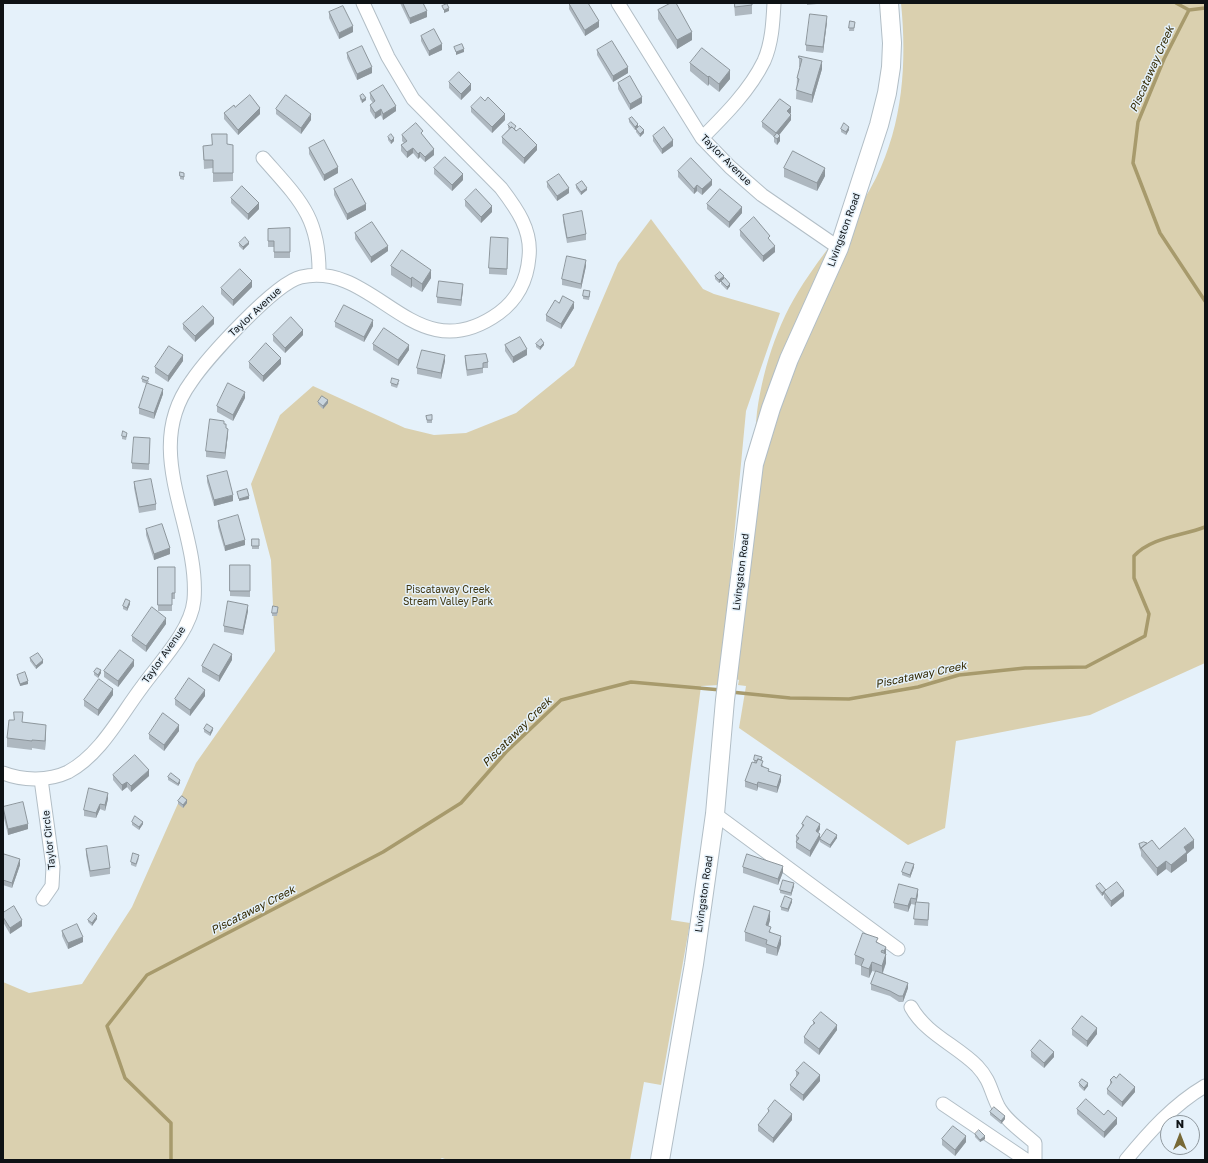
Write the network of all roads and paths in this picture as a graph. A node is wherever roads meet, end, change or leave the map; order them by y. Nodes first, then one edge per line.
1 (363, 3) edge
2 (618, 3) edge
3 (774, 3) edge
4 (889, 3) edge
5 (702, 138) junction
6 (263, 158) dead end
7 (839, 248) junction
8 (319, 275) junction
9 (3, 773) edge
10 (41, 779) junction
11 (715, 814) junction
12 (43, 899) dead end
13 (898, 949) dead end
14 (911, 1007) dead end
15 (1205, 1086) edge
16 (943, 1104) dead end
17 (660, 1160) edge
18 (1026, 1160) edge
19 (1035, 1160) edge
20 (1126, 1160) edge

1 - 8 street, Taylor Avenue
2 - 5 street, Taylor Avenue
3 - 5 street
4 - 7 main road, Livingston Road
5 - 7 street, Taylor Avenue
6 - 8 street
7 - 11 main road, Livingston Road
8 - 10 street, Taylor Avenue
9 - 10 street, Taylor Avenue
10 - 12 street, Taylor Circle
11 - 13 street
11 - 17 main road, Livingston Road
14 - 19 street
15 - 20 street
16 - 18 street

